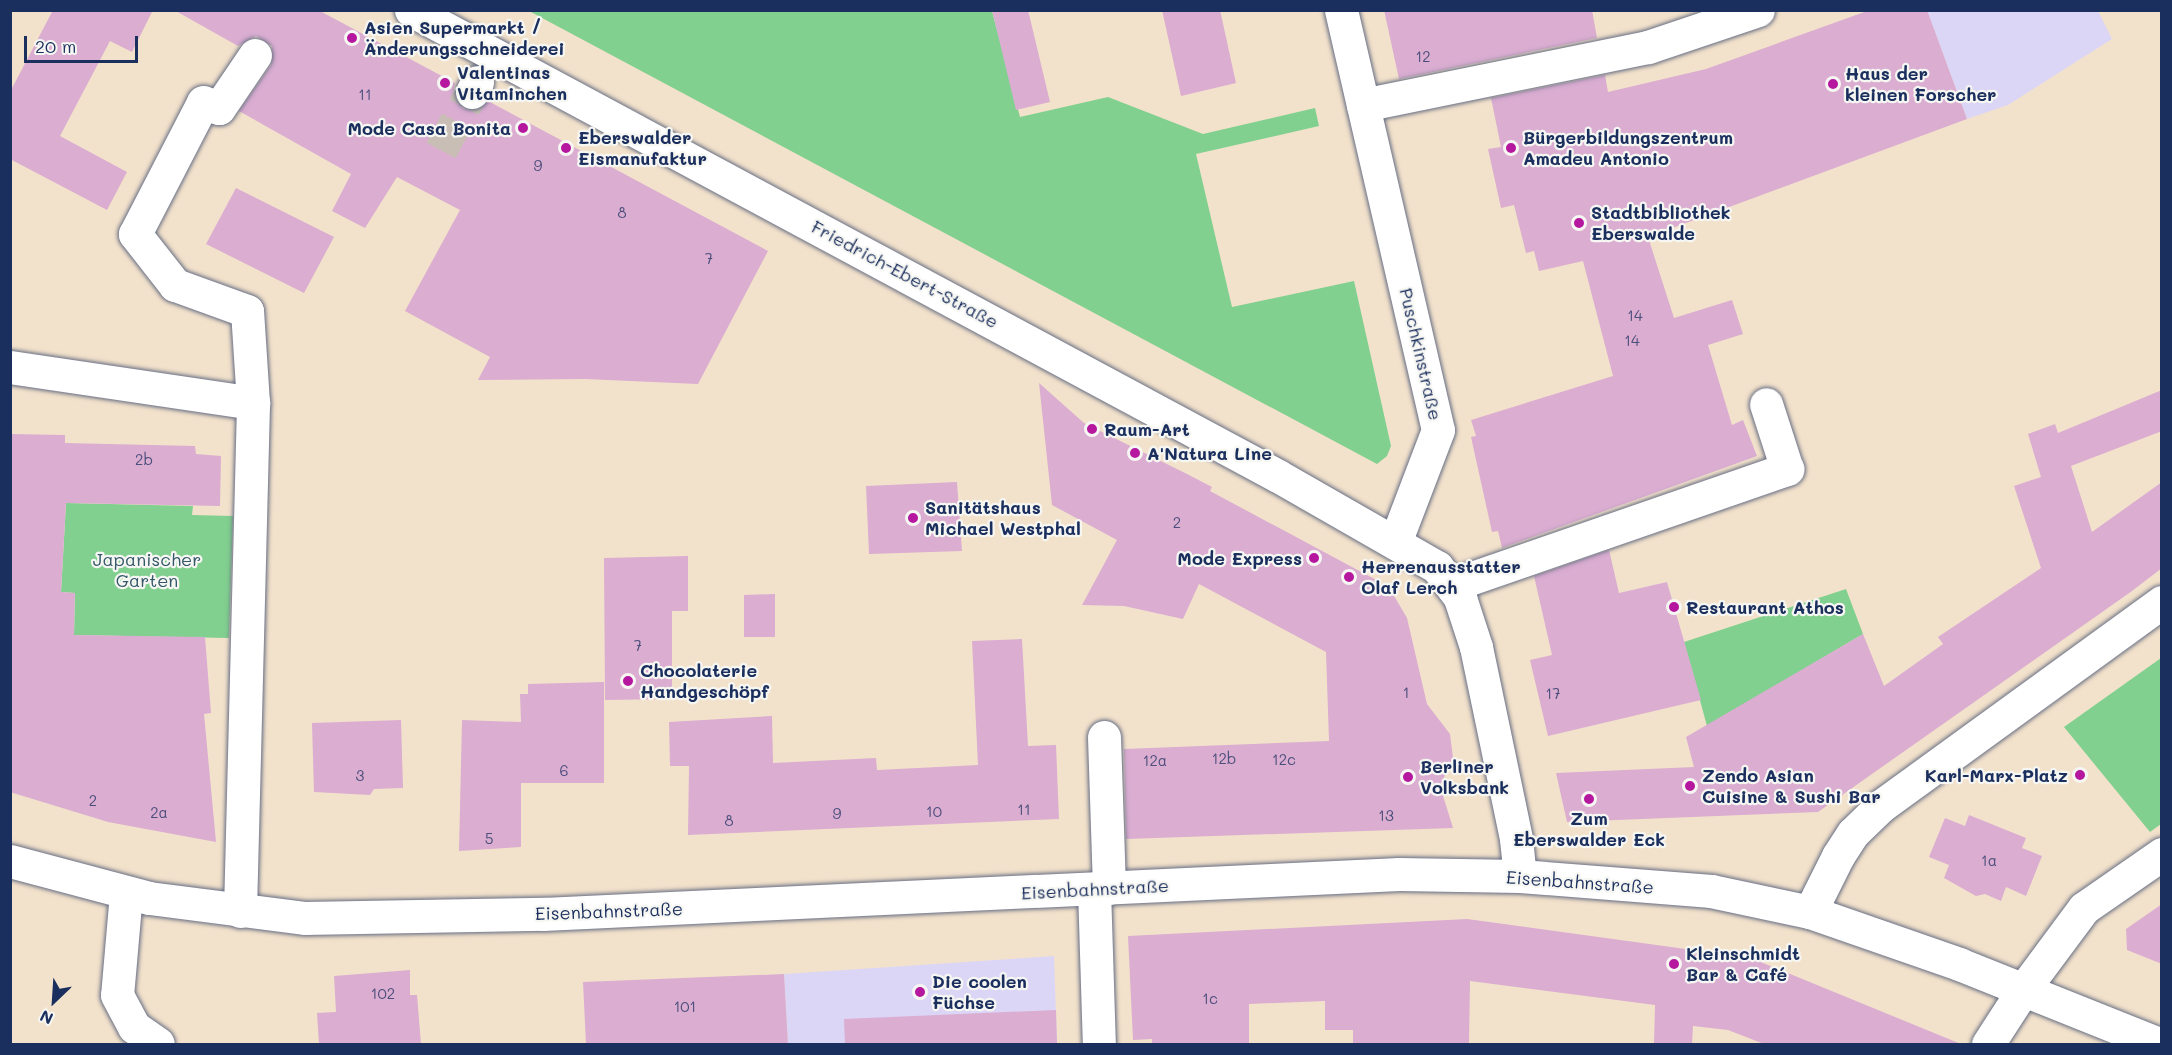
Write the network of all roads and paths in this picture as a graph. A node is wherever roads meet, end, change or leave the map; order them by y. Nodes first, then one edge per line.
1 (411, 10) edge
2 (1341, 10) edge
3 (1758, 10) edge
4 (255, 55) dead end
5 (1363, 105) junction
6 (10, 367) edge
7 (253, 403) junction
8 (1766, 404) dead end
9 (1396, 540) junction
10 (1452, 585) junction
11 (2162, 602) edge
12 (1104, 737) dead end
13 (2162, 854) edge
14 (10, 861) edge
15 (1520, 876) junction
16 (1102, 889) junction
17 (126, 893) junction
18 (240, 911) junction
19 (1810, 912) junction
20 (2023, 990) junction
21 (1992, 1039) edge
22 (158, 1044) edge
23 (1099, 1044) edge
24 (2159, 1044) edge

1 - 9 street, Friedrich-Ebert-Straße
2 - 5 street, Puschkinstraße
3 - 5 street
4 - 7 street
5 - 9 street, Puschkinstraße
6 - 7 street
7 - 18 street
8 - 10 street
9 - 10 street
10 - 15 street
11 - 19 street
12 - 16 street
13 - 20 street
14 - 17 street, Eisenbahnstraße
15 - 16 street, Eisenbahnstraße
15 - 19 street, Eisenbahnstraße
16 - 18 street, Eisenbahnstraße
16 - 23 street
17 - 18 street, Eisenbahnstraße
17 - 22 street
19 - 20 street, Eisenbahnstraße
20 - 21 street
20 - 24 street, Eisenbahnstraße

